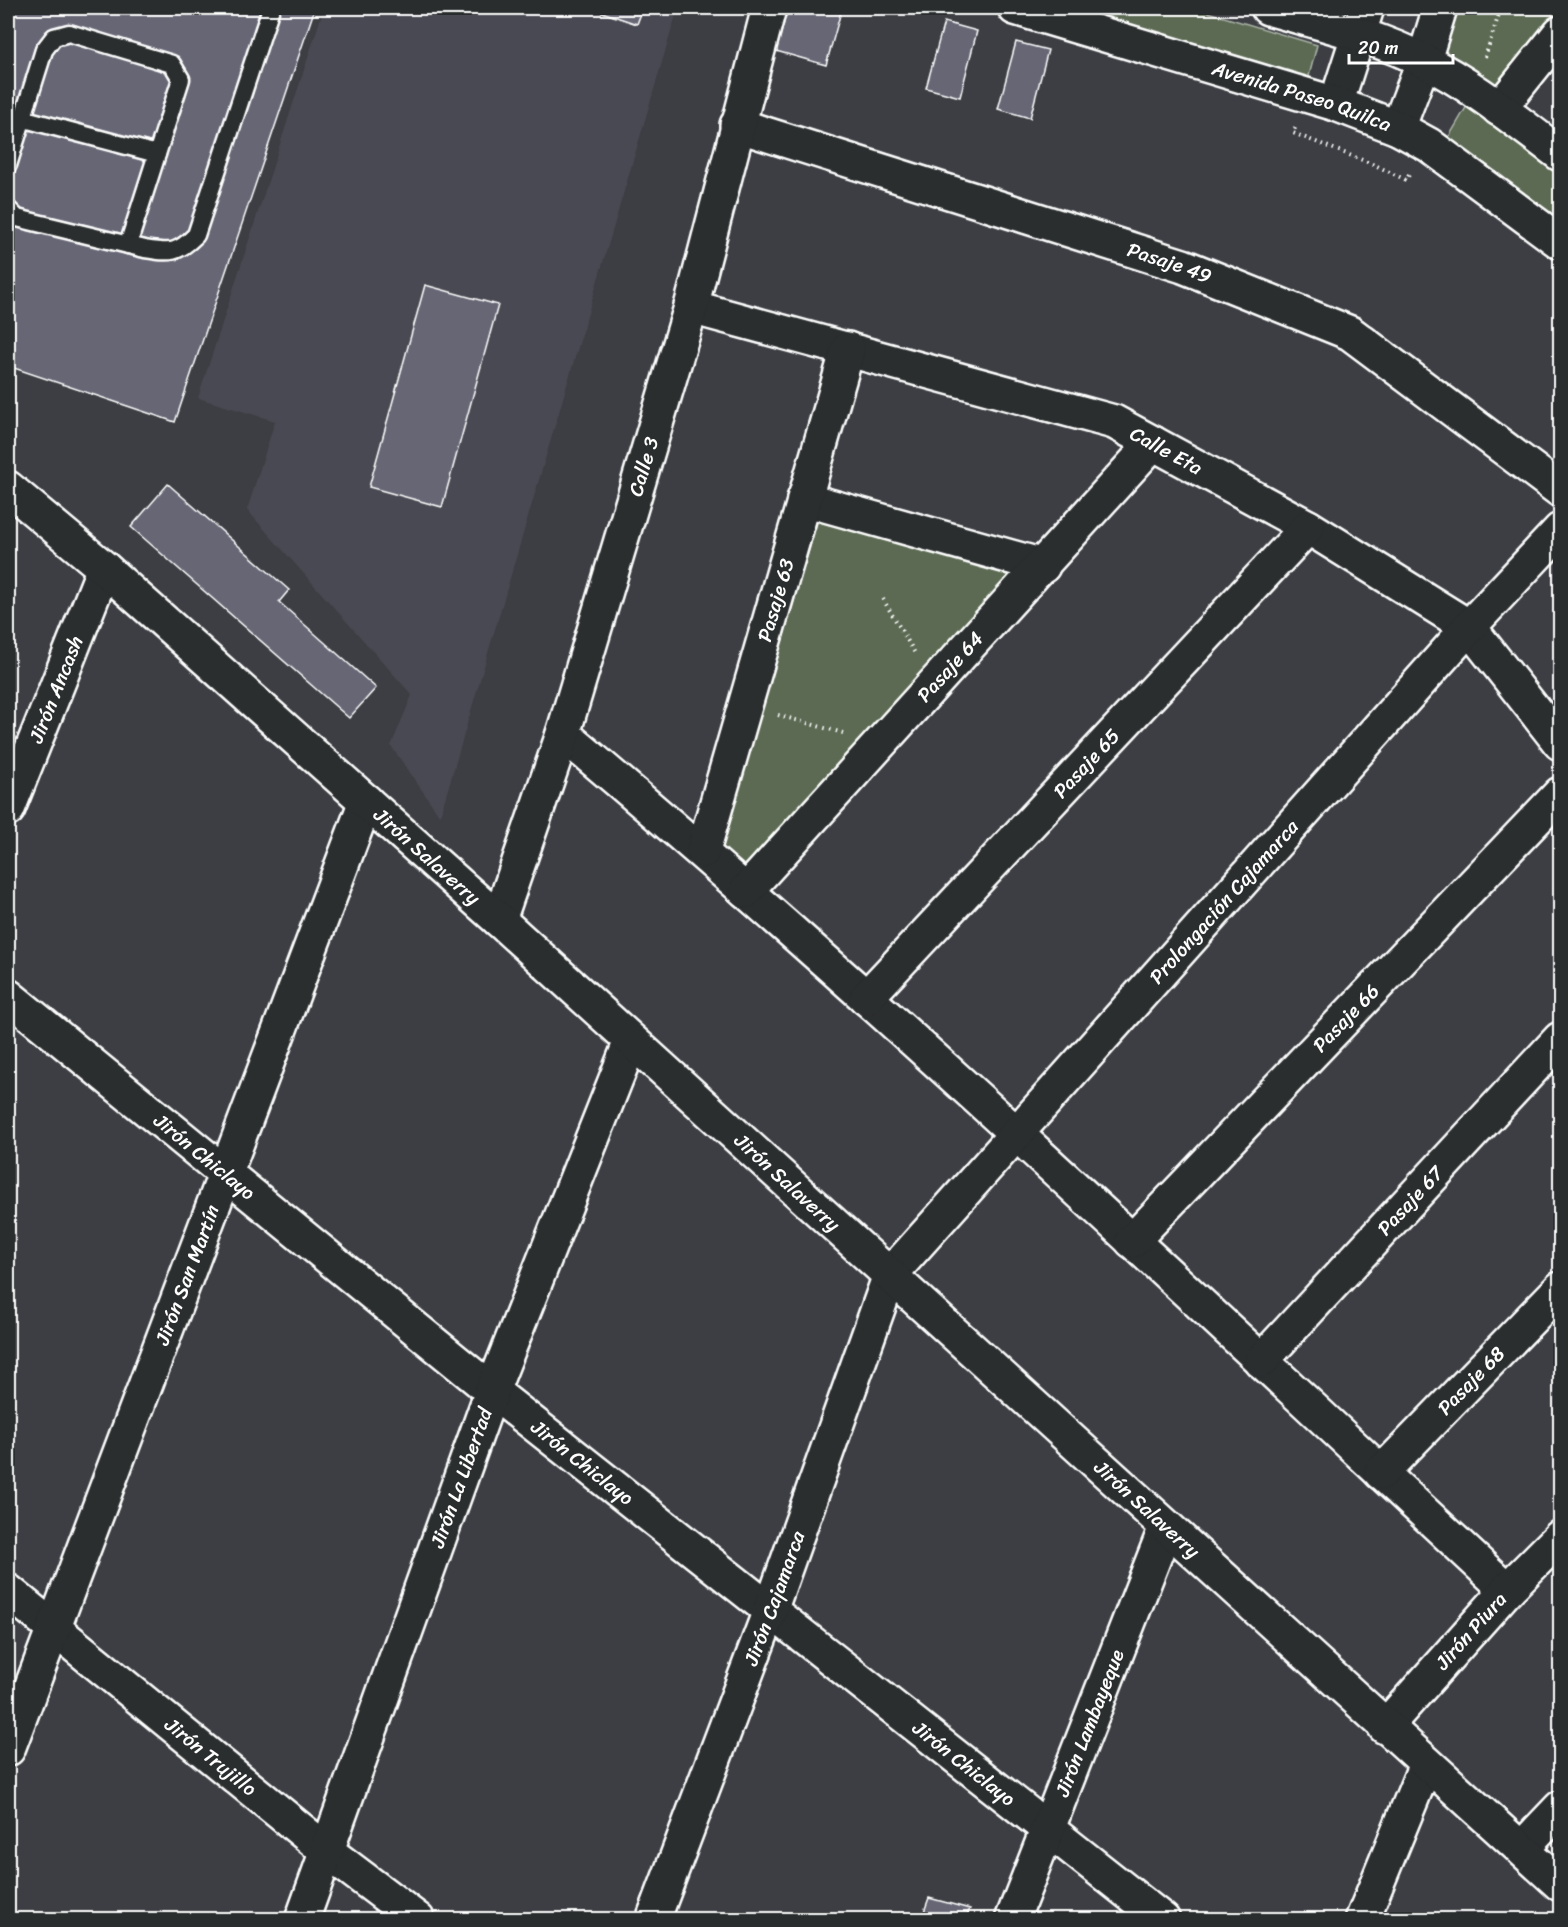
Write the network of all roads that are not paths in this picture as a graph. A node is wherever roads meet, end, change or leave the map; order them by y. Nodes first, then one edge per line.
1 (271, 8) edge
2 (769, 8) edge
3 (1015, 8) edge
4 (1268, 8) edge
5 (1440, 8) edge
6 (1363, 21) edge
7 (1560, 33) edge
8 (1424, 60) junction
9 (1336, 104) junction
10 (1499, 109) junction
11 (21, 118) junction
12 (737, 125) junction
13 (1398, 128) junction
14 (157, 154) junction
15 (1560, 154) edge
16 (8, 165) edge
17 (8, 209) edge
18 (1560, 242) edge
19 (128, 245) junction
20 (691, 307) junction
21 (848, 349) junction
22 (1152, 443) junction
23 (8, 488) edge
24 (1560, 490) edge
25 (804, 500) junction
26 (1308, 527) junction
27 (1560, 530) edge
28 (1043, 566) junction
29 (104, 568) junction
30 (1469, 627) junction
31 (563, 734) junction
32 (1560, 743) edge
33 (1560, 794) edge
34 (366, 801) junction
35 (8, 809) edge
36 (703, 851) junction
37 (746, 891) junction
38 (499, 920) junction
39 (8, 996) edge
40 (866, 998) junction
41 (1560, 1039) edge
42 (631, 1041) junction
43 (1016, 1134) junction
44 (226, 1172) junction
45 (1132, 1241) junction
46 (890, 1275) junction
47 (1560, 1289) edge
48 (1261, 1362) junction
49 (492, 1391) junction
50 (1381, 1473) junction
51 (1166, 1527) junction
52 (1560, 1537) edge
53 (1507, 1590) junction
54 (8, 1591) edge
55 (771, 1608) junction
56 (54, 1627) junction
57 (1385, 1727) junction
58 (8, 1749) edge
59 (1426, 1764) junction
60 (1560, 1808) edge
61 (1047, 1829) junction
62 (1522, 1848) junction
63 (328, 1852) junction
64 (1560, 1884) edge
65 (302, 1920) edge
66 (418, 1920) edge
67 (653, 1920) edge
68 (1012, 1920) edge
69 (1163, 1920) edge
70 (1362, 1920) edge

1 - 19 lane
2 - 12 street, Calle 3
3 - 9 street, Avenida Paseo Quilca
4 - 6 street
5 - 8 street
6 - 8 street
6 - 9 street
7 - 10 street
8 - 10 street
8 - 13 street
9 - 13 street, Avenida Paseo Quilca
10 - 15 street
11 - 14 lane
11 - 14 lane
11 - 16 lane
12 - 20 street, Calle 3
12 - 24 street, Pasaje 49
13 - 18 street, Avenida Paseo Quilca
14 - 19 lane
17 - 19 lane
20 - 21 street, Calle Eta
20 - 31 street, Calle 3
21 - 22 street, Calle Eta
21 - 25 street, Pasaje 63
22 - 26 street, Calle Eta
22 - 28 street, Pasaje 64
23 - 29 street, Jirón Salaverry
25 - 28 street
25 - 36 street, Pasaje 63
26 - 30 street, Calle Eta
26 - 40 street, Pasaje 65
27 - 30 street, Prolongación Cajamarca
28 - 37 street, Pasaje 64
29 - 34 street, Jirón Salaverry
29 - 35 street, Jirón Ancash
30 - 32 street, Calle Eta
30 - 43 street, Prolongación Cajamarca
31 - 36 street
31 - 38 street, Calle 3
33 - 45 street, Pasaje 66
34 - 38 street, Jirón Salaverry
34 - 44 street, Jirón San Martín
36 - 37 street
37 - 40 street
38 - 42 street, Jirón Salaverry
39 - 44 street, Jirón Chiclayo
40 - 43 street
41 - 48 street, Pasaje 67
42 - 46 street, Jirón Salaverry
42 - 49 street, Jirón La Libertad
43 - 45 street
43 - 46 street, Prolongación Cajamarca
44 - 49 street, Jirón Chiclayo
44 - 56 street, Jirón San Martín
45 - 48 street
46 - 51 street, Jirón Salaverry
46 - 55 street, Jirón Cajamarca
47 - 50 street, Pasaje 68
48 - 50 street
49 - 55 street, Jirón Chiclayo
49 - 63 street, Jirón La Libertad
50 - 53 street
51 - 57 street, Jirón Salaverry
51 - 61 street, Jirón Lambayeque
52 - 53 street, Jirón Piura
53 - 57 street, Jirón Piura
54 - 56 street, Jirón Trujillo
55 - 61 street, Jirón Chiclayo
55 - 67 street, Jirón Cajamarca
56 - 58 street, Jirón San Martín
56 - 63 street, Jirón Trujillo
57 - 59 street, Jirón Salaverry
59 - 62 street, Jirón Salaverry
59 - 70 street
60 - 62 street
61 - 68 street, Jirón Lambayeque
61 - 69 street, Jirón Chiclayo
62 - 64 street, Jirón Salaverry
63 - 65 street, Jirón La Libertad
63 - 66 street, Jirón Trujillo

